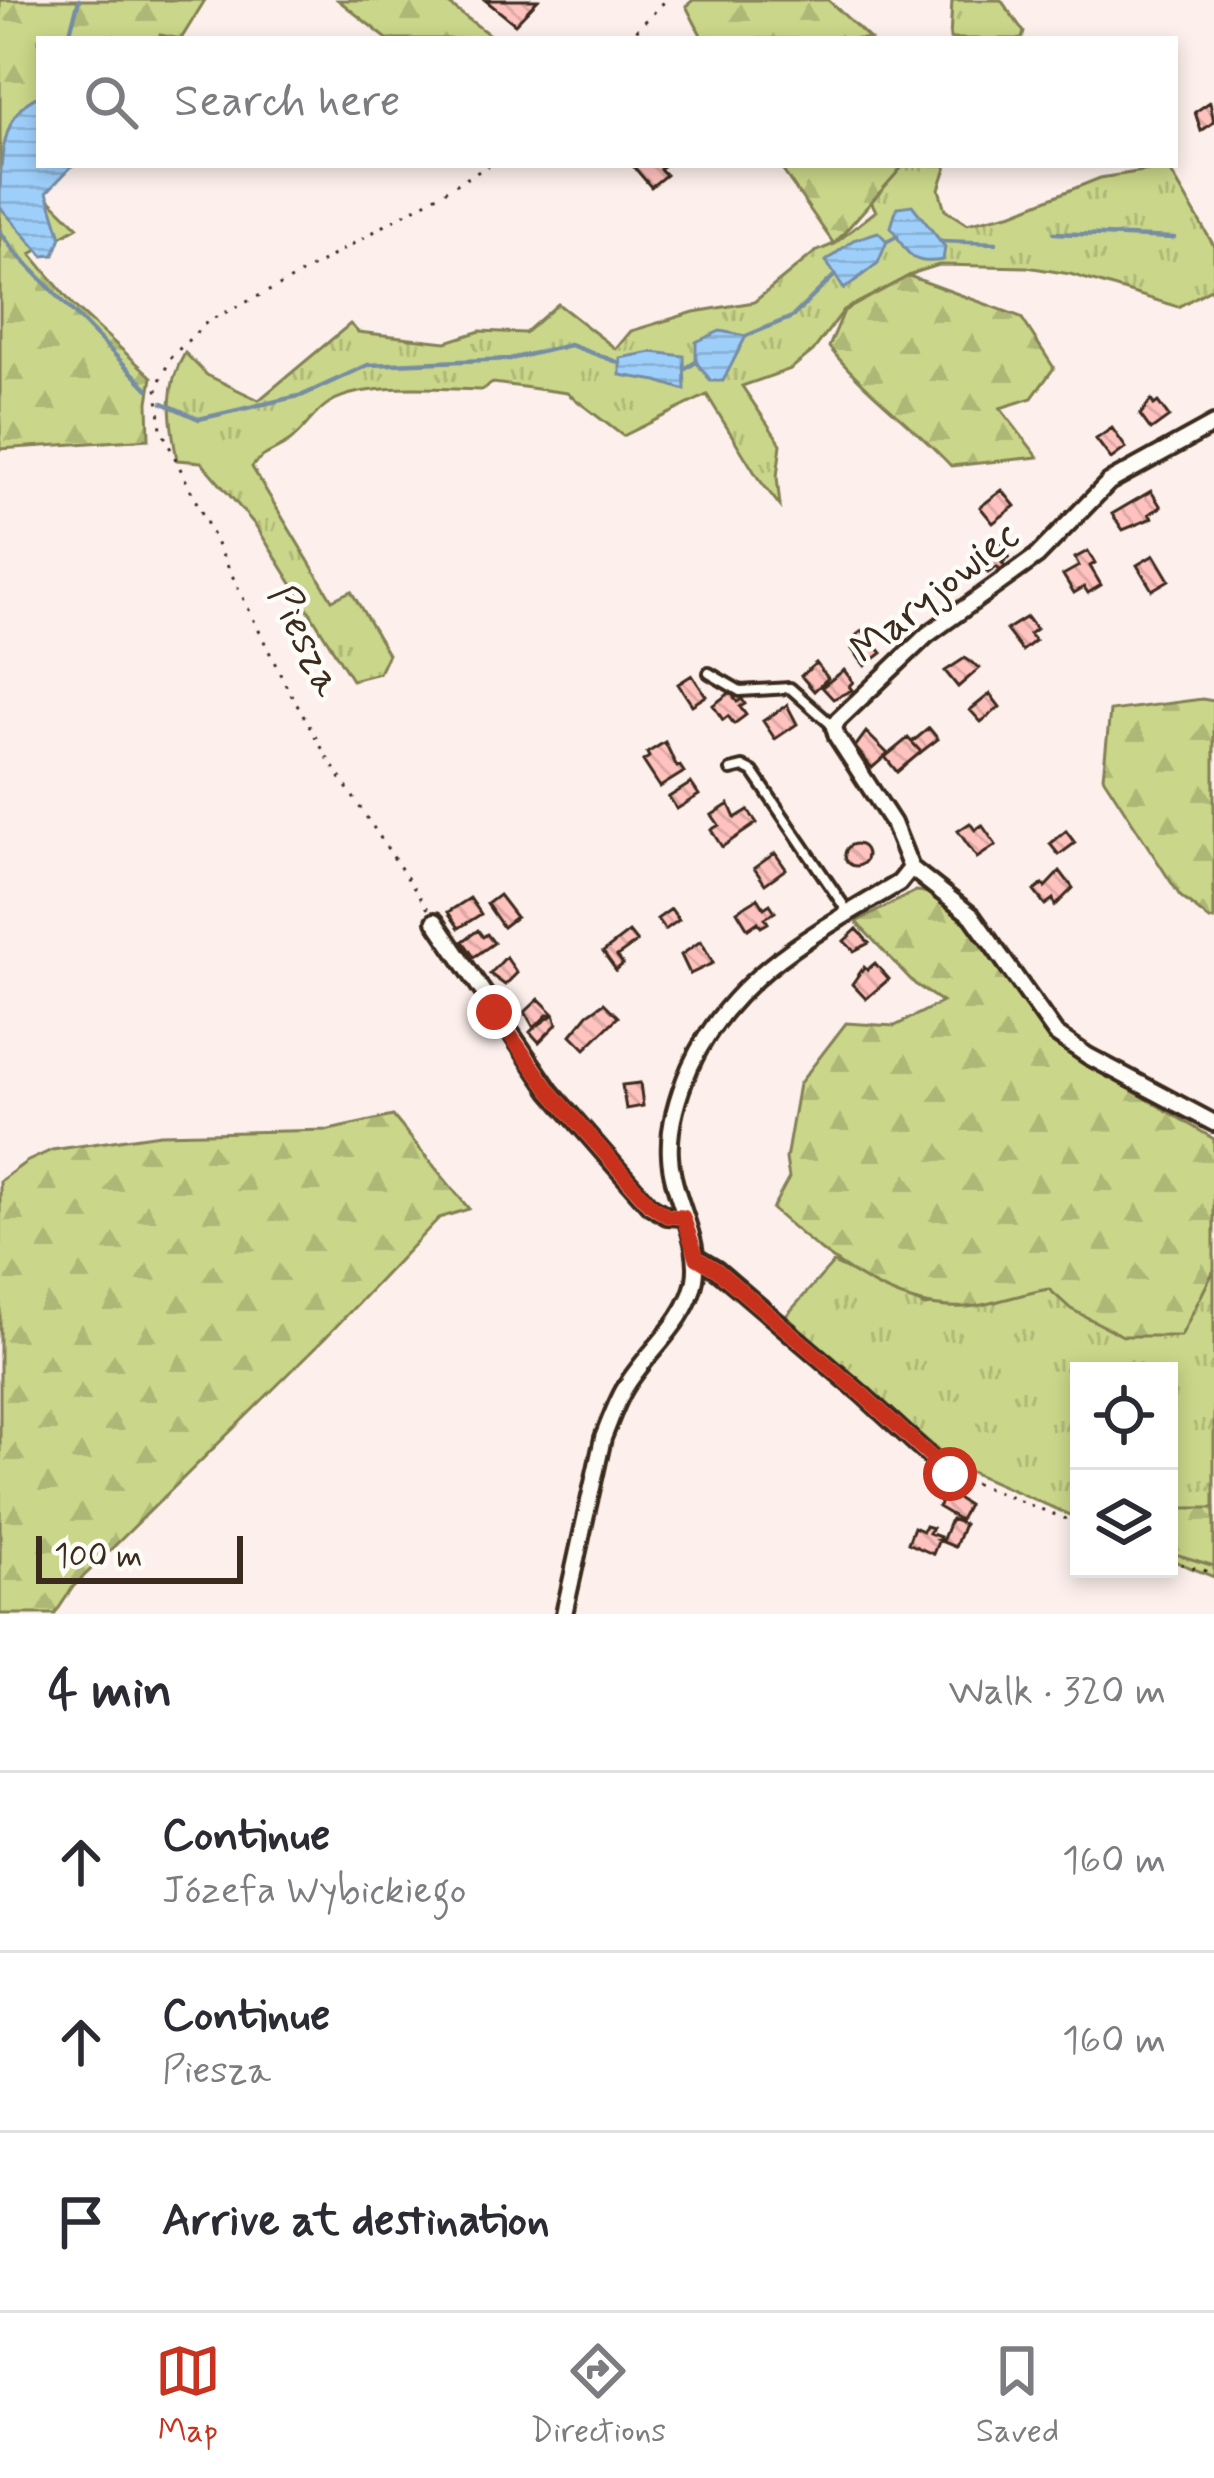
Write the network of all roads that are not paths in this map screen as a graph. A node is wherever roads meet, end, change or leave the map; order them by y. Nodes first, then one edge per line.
1 (1214, 424) edge
2 (709, 673) dead end
3 (834, 727) junction
4 (730, 770) dead end
5 (910, 868) junction
6 (849, 913) junction
7 (435, 921) road end
8 (1214, 1123) edge
9 (683, 1217) junction
10 (697, 1258) junction
11 (950, 1474) road end
12 (564, 1614) edge

1 - 3 street, Maryjowiec
2 - 3 lane
3 - 5 street
4 - 6 lane
5 - 6 street
5 - 8 street
6 - 9 street
7 - 9 street
9 - 10 street
10 - 11 street
10 - 12 street

